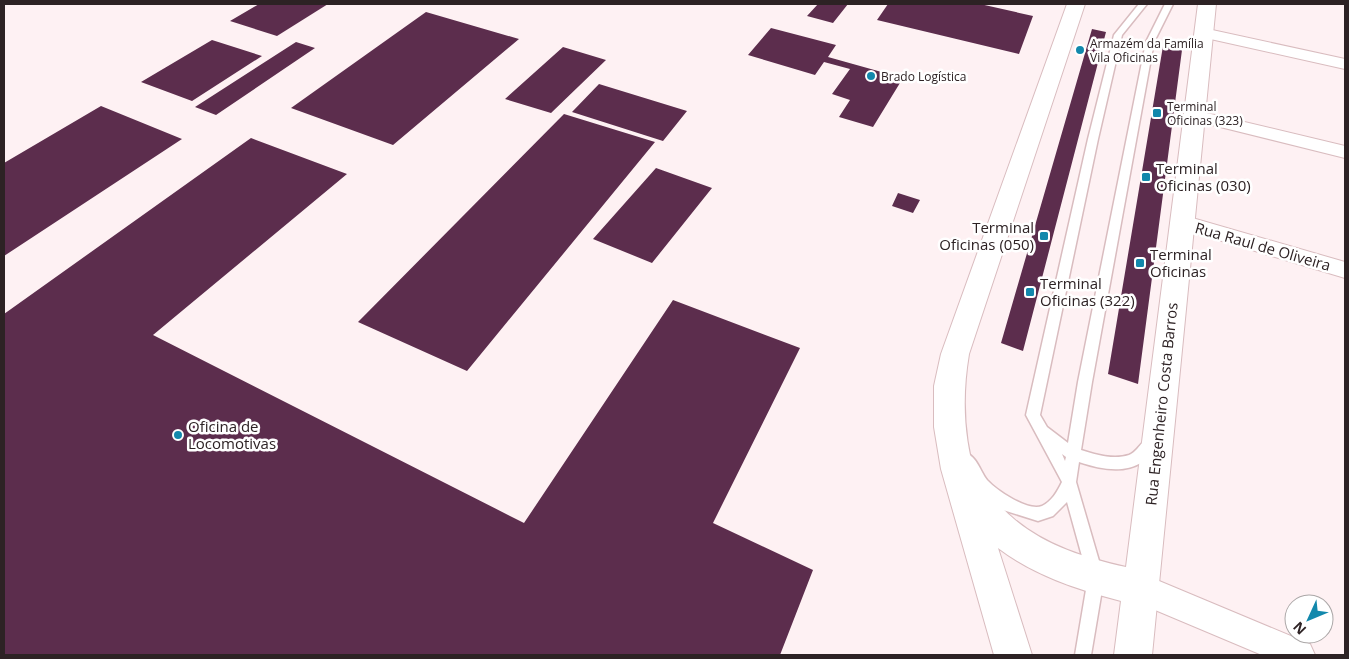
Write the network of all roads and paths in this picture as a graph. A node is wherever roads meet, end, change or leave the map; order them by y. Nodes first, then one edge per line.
1 (1143, 4) edge
2 (1169, 4) edge
3 (1207, 4) edge
4 (1080, 7) edge
5 (1203, 33) junction
6 (1345, 64) edge
7 (1194, 115) junction
8 (1345, 152) edge
9 (1182, 222) junction
10 (1345, 270) edge
11 (949, 386) junction
12 (1033, 415) junction
13 (1158, 429) junction
14 (1073, 454) junction
15 (957, 469) junction
16 (1069, 482) junction
17 (1096, 578) junction
18 (1140, 588) junction
19 (1013, 655) edge
20 (1083, 655) edge
21 (1133, 655) edge
22 (1299, 655) edge

1 - 12 lane
2 - 14 lane
3 - 5 street, Rua Engenheiro Costa Barros
4 - 11 street
5 - 6 street
5 - 7 street, Rua Engenheiro Costa Barros
7 - 8 street
7 - 9 street, Rua Engenheiro Costa Barros
9 - 10 street, Rua Raul de Oliveira
9 - 13 street, Rua Engenheiro Costa Barros
11 - 15 street
11 - 16 lane
12 - 14 lane
12 - 16 lane
13 - 14 lane
13 - 18 street, Rua Engenheiro Costa Barros
14 - 16 lane
15 - 17 street
15 - 19 street
16 - 17 lane
17 - 18 street
17 - 20 lane
18 - 21 street, Rua Engenheiro Costa Barros
18 - 22 street

